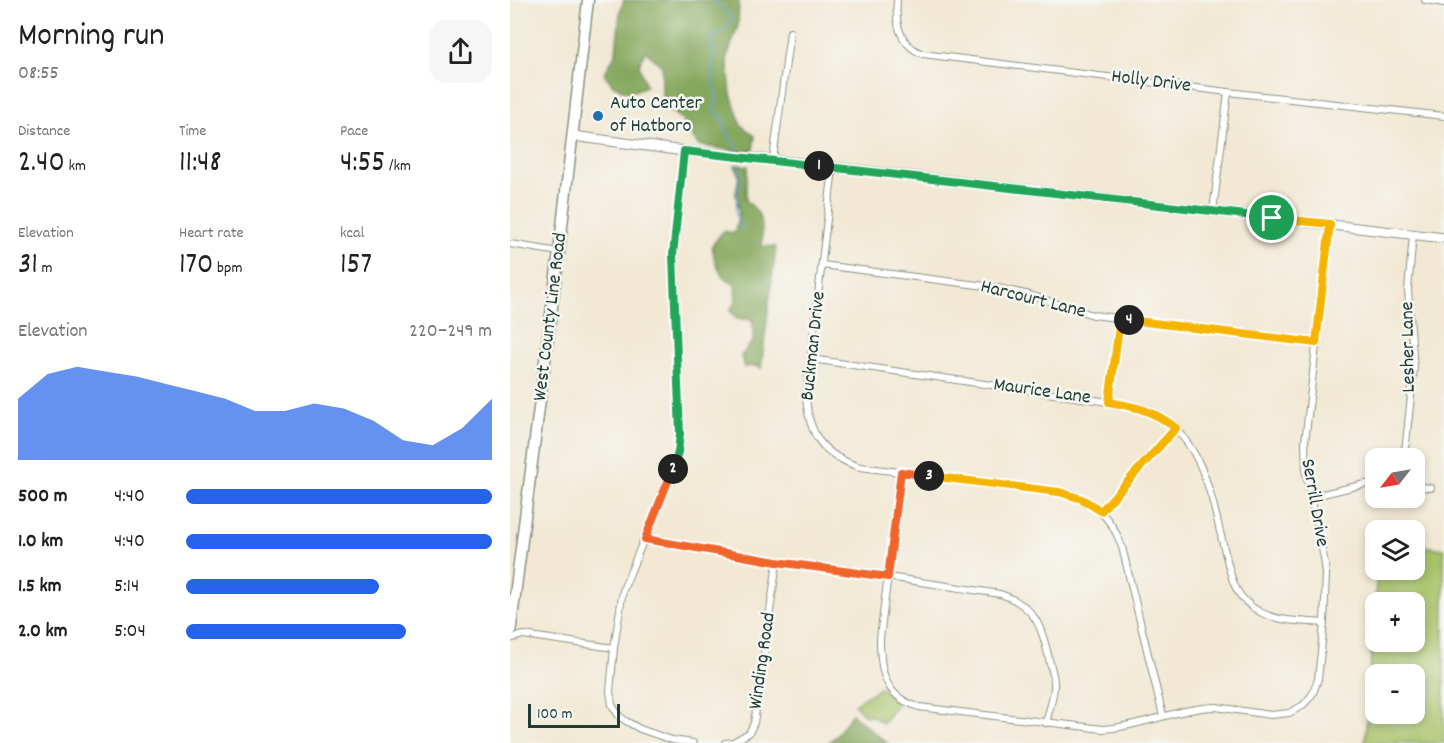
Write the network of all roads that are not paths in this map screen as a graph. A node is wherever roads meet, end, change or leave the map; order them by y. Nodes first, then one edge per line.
1 (588, 0) edge
2 (897, 0) edge
3 (1425, 0) edge
4 (1444, 3) edge
5 (790, 32) dead end
6 (1228, 92) junction
7 (1444, 116) edge
8 (573, 136) junction
9 (684, 151) junction
10 (773, 160) junction
11 (833, 168) junction
12 (1213, 211) junction
13 (1330, 224) junction
14 (1413, 235) junction
15 (1444, 238) edge
16 (510, 244) edge
17 (559, 252) junction
18 (822, 265) junction
19 (1120, 319) junction
20 (1316, 343) junction
21 (811, 359) junction
22 (1109, 402) junction
23 (1176, 428) junction
24 (1405, 448) edge
25 (901, 472) junction
26 (1365, 484) edge
27 (1425, 487) edge
28 (1431, 488) dead end
29 (1310, 497) junction
30 (1101, 511) junction
31 (645, 539) junction
32 (777, 562) junction
33 (888, 577) junction
34 (1324, 623) junction
35 (510, 634) edge
36 (510, 639) edge
37 (614, 648) junction
38 (1163, 716) junction
39 (1046, 723) junction
40 (693, 743) edge
41 (725, 743) edge

1 - 8 main road, West County Line Road
2 - 6 street, Holly Drive
3 - 4 street
5 - 10 street
6 - 7 street, Holly Drive
6 - 12 street
8 - 9 street
8 - 17 main road, West County Line Road
9 - 10 street
9 - 31 street
10 - 11 street
11 - 12 street
11 - 18 street, Buckman Drive
12 - 13 street
13 - 14 street
13 - 20 street, Serrill Drive
14 - 15 street
14 - 24 street, Lesher Lane
16 - 17 street
17 - 35 main road, West County Line Road
18 - 19 street, Harcourt Lane
18 - 21 street, Buckman Drive
19 - 20 street, Harcourt Lane
19 - 22 street
20 - 29 street, Serrill Drive
21 - 22 street, Maurice Lane
21 - 25 street, Buckman Drive
22 - 23 street, Maurice Lane
23 - 30 street
23 - 34 street, Maurice Lane
25 - 30 street, Buckman Drive
25 - 33 street
26 - 29 street
27 - 28 street
29 - 34 street, Serrill Drive
30 - 38 street, Buckman Drive
31 - 32 street
31 - 37 street
32 - 33 street
32 - 41 street, Winding Road
33 - 39 street
33 - 39 street
34 - 38 street, Serrill Drive
36 - 37 street
37 - 40 street
38 - 39 street

